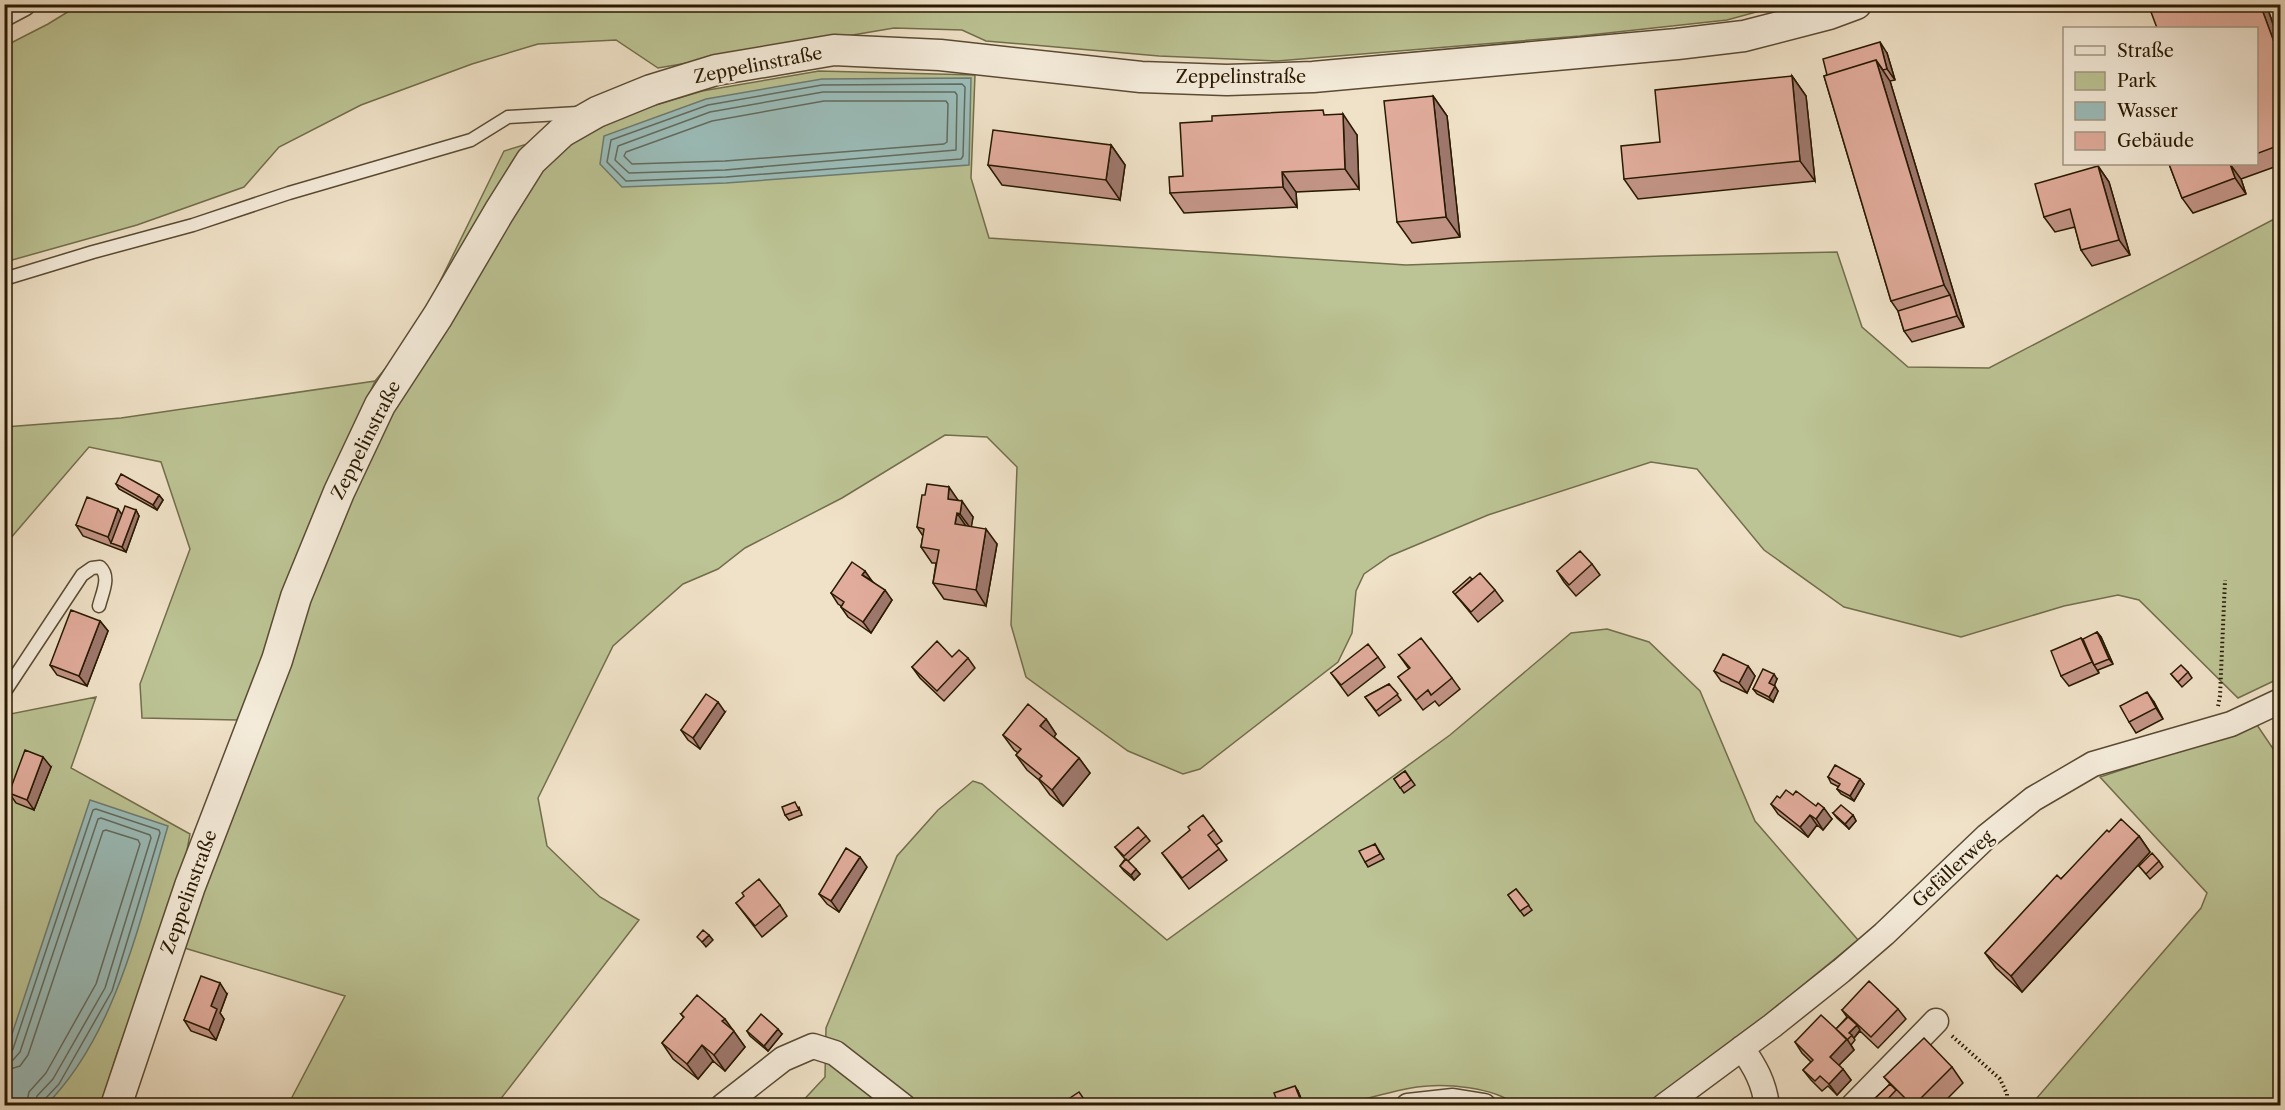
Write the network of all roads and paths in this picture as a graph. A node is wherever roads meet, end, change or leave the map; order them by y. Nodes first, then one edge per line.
1 (23, 4) edge
2 (1856, 4) edge
3 (4, 14) edge
4 (597, 112) junction
5 (4, 279) edge
6 (2225, 580) dead end
7 (99, 606) dead end
8 (4, 693) edge
9 (2280, 701) edge
10 (2211, 730) junction
11 (1936, 1021) joint
12 (1742, 1048) junction
13 (116, 1106) edge
14 (723, 1106) edge
15 (903, 1106) edge
16 (1408, 1106) edge
17 (1484, 1106) edge
18 (1664, 1106) edge
19 (1767, 1106) edge
20 (1853, 1106) edge
21 (2007, 1106) edge

1 - 3 street
2 - 4 street, Zeppelinstraße
4 - 5 lane
4 - 13 street, Zeppelinstraße
6 - 10 path
7 - 8 lane
9 - 10 street, Gefällerweg
10 - 12 street, Gefällerweg
11 - 20 street
11 - 21 path
12 - 18 street, Gefällerweg
12 - 19 street
14 - 15 street
16 - 17 street

